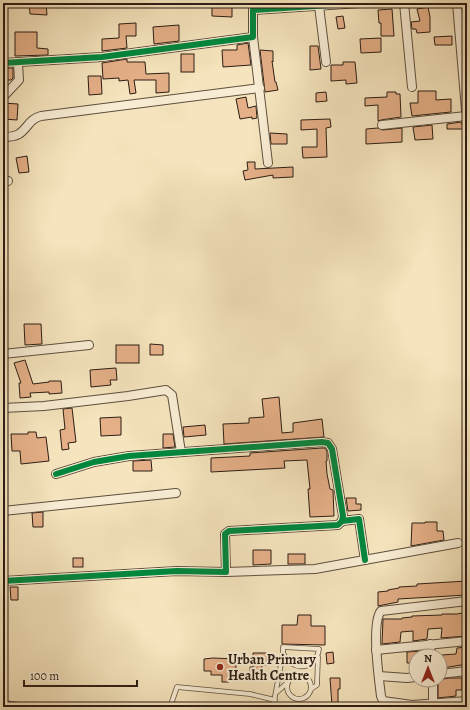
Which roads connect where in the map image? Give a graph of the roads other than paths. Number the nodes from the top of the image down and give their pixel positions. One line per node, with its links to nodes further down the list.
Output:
1 (360, 3): 5 (street)
2 (404, 3): 10 (street)
3 (457, 3): 13 (street)
4 (252, 6): 5 (street); 6 (street)
5 (319, 6): 7 (street)
6 (253, 37): 9 (street); 11 (street)
7 (326, 62)
8 (3, 63): 9 (street)
9 (18, 63): 12 (street)
10 (412, 87)
11 (260, 88): 16 (street); 17 (street)
12 (3, 97)
13 (466, 107): 14 (street)
14 (467, 119): 15 (street)
15 (382, 125)
16 (3, 137)
17 (268, 163)
18 (89, 345): 19 (street)
19 (3, 354)
20 (3, 408): 21 (street)
21 (181, 452): 22 (street); 25 (street)
22 (56, 474)
23 (176, 493): 24 (street)
24 (3, 511)
25 (342, 521): 27 (street); 28 (street)
26 (458, 542): 27 (street)
27 (365, 560): 28 (street)
28 (226, 572): 29 (street)
29 (3, 581)
30 (467, 601): 34 (street)
31 (467, 641): 32 (street)
32 (430, 644): 33 (street); 34 (street)
33 (430, 648)
34 (376, 650): 41 (street)
35 (284, 653): 36 (lane); 37 (lane); 46 (lane)
36 (318, 654): 37 (lane); 45 (lane)
37 (301, 667): 40 (lane)
38 (467, 671): 39 (street)
39 (448, 673)
40 (301, 675): 43 (lane); 45 (lane)
41 (379, 676): 42 (street); 50 (street)
42 (408, 678)
43 (288, 682): 45 (lane); 46 (lane)
44 (432, 688): 48 (street)
45 (311, 689)
46 (276, 693): 47 (lane)
47 (275, 700): 51 (lane); 52 (lane)
48 (433, 703): 49 (street); 50 (street)
49 (463, 703)
50 (406, 705)
51 (170, 707)
52 (273, 707)

